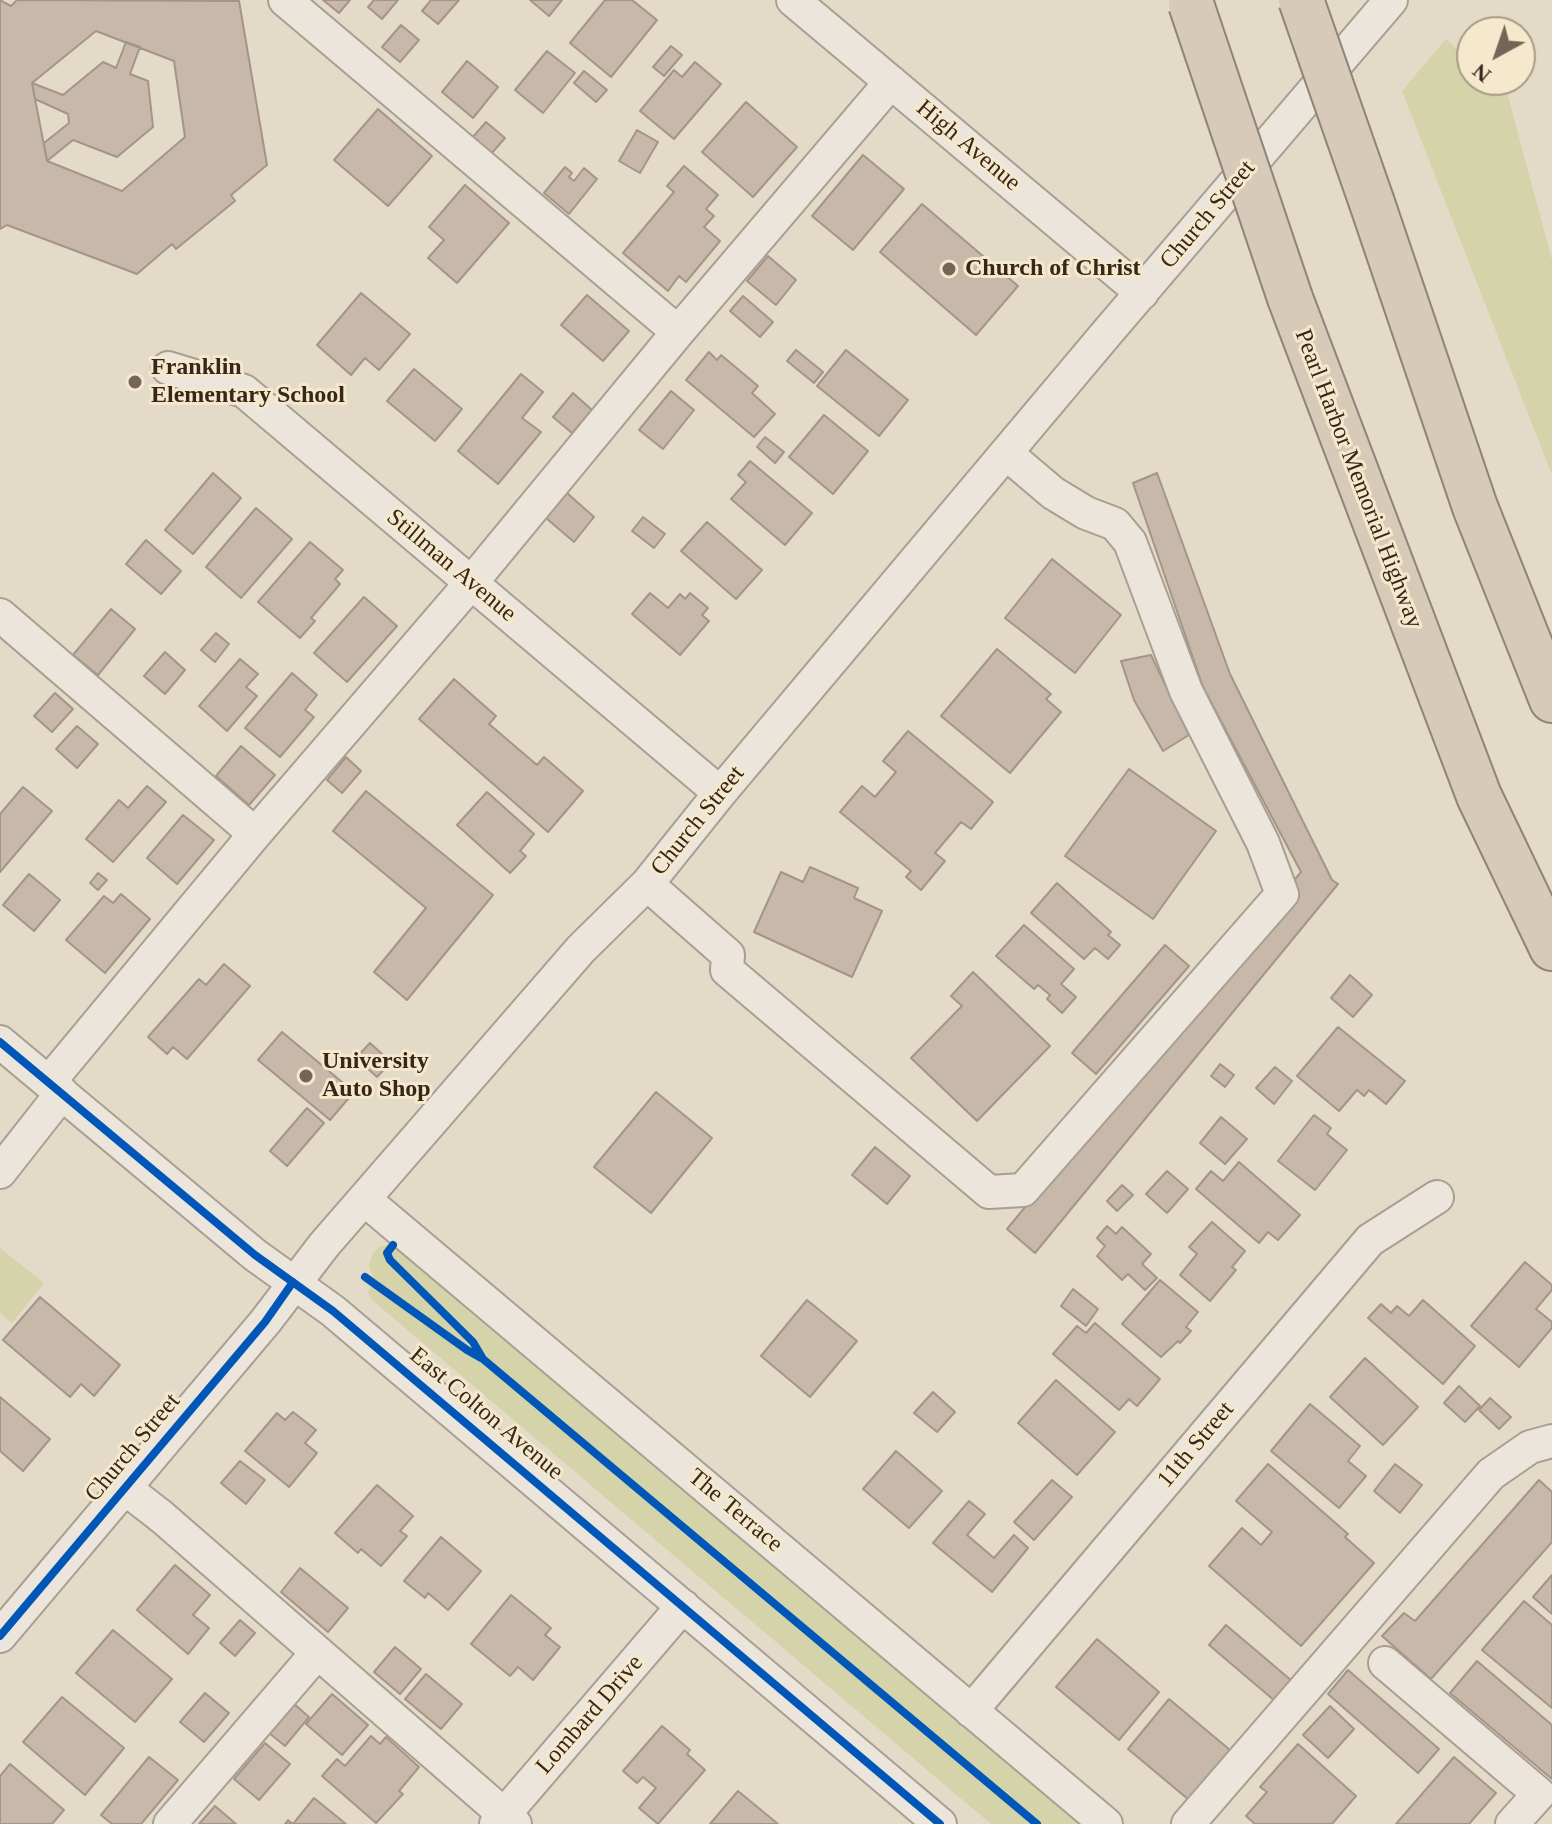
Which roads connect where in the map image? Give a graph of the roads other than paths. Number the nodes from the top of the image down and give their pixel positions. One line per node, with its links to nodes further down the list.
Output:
1 (285, 0): 8 (street)
2 (793, 0): 6 (street, High Avenue)
3 (1301, 0): 13 (highway, bridge)
4 (1391, 0): 7 (street, Church Street)
5 (1190, 2): 17 (highway, Pearl Harbor Memorial Highway, bridge)
6 (891, 82): 7 (street, High Avenue); 8 (street)
7 (1142, 293): 10 (street, Church Street)
8 (678, 332): 11 (street)
9 (168, 368): 11 (street, Stillman Avenue)
10 (1007, 454): 14 (street, Church Street); 16 (street)
11 (471, 583): 14 (street, Stillman Avenue); 15 (street)
12 (0, 615): 15 (street)
13 (1552, 700)
14 (720, 793): 16 (street, Church Street)
15 (255, 834): 19 (street)
16 (647, 884): 22 (street, Church Street)
17 (1552, 948)
18 (0, 1042): 19 (street, East Colton Avenue)
19 (55, 1088): 20 (street); 23 (street, East Colton Avenue)
20 (0, 1172)
21 (1437, 1197): 30 (street, 11th Street)
22 (364, 1199): 23 (street, Church Street); 30 (street, The Terrace)
23 (293, 1282): 25 (street, Church Street); 26 (street, East Colton Avenue)
24 (1552, 1441): 35 (street)
25 (126, 1489): 27 (street, Church Street); 28 (street)
26 (683, 1606): 31 (street, Lombard Drive); 33 (street, East Colton Avenue)
27 (0, 1636)
28 (316, 1654): 31 (street); 32 (street)
29 (1385, 1663): 36 (street)
30 (971, 1711): 34 (street, The Terrace)
31 (505, 1821)
32 (170, 1824)
33 (940, 1824)
34 (1106, 1824)
35 (1188, 1824)
36 (1512, 1824)

